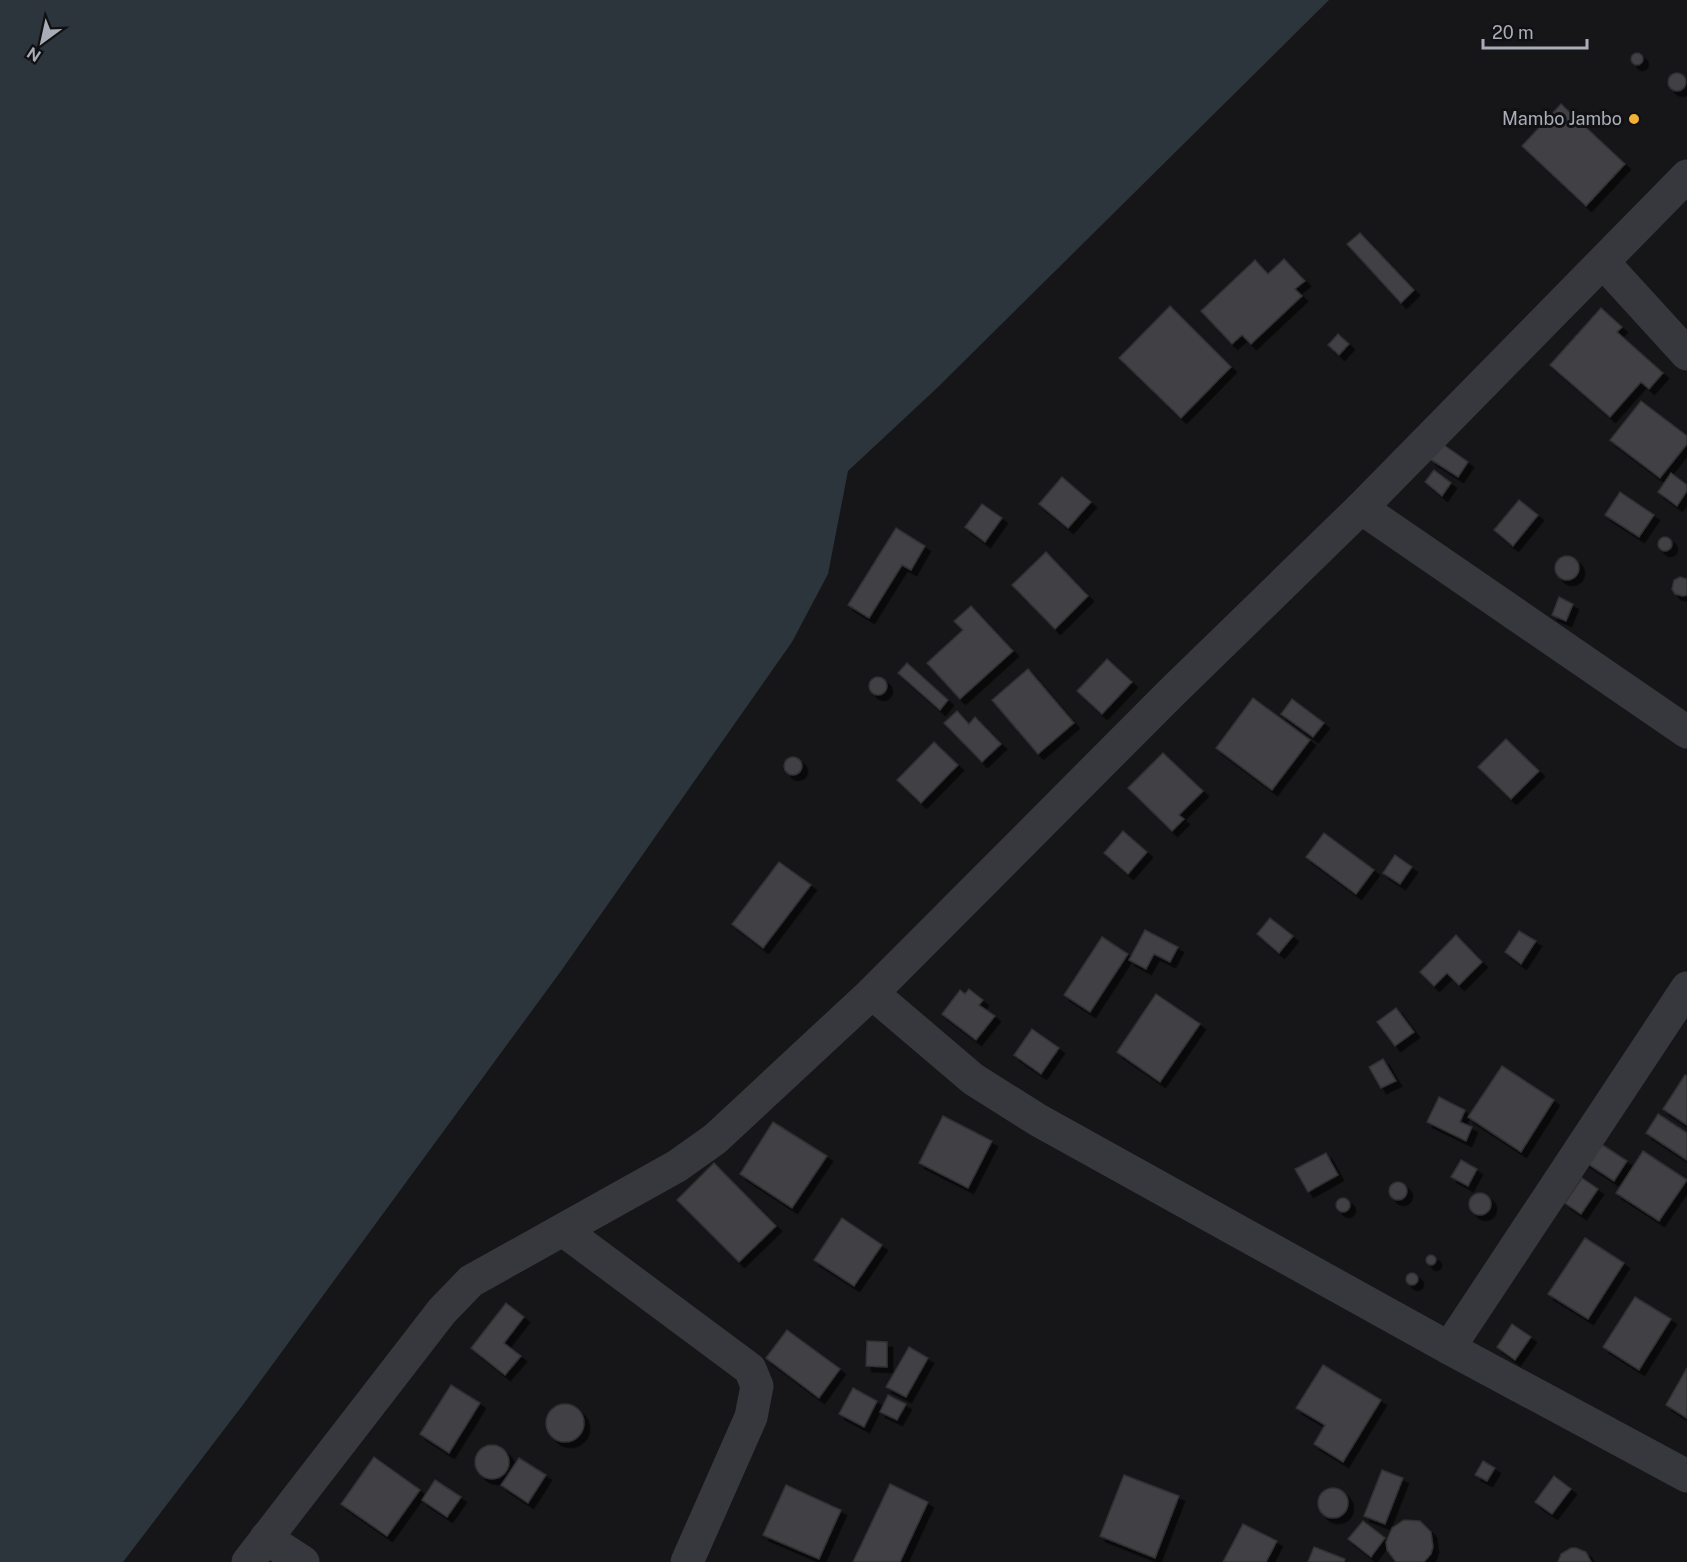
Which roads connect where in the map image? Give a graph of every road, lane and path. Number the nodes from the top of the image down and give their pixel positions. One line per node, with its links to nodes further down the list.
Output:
1 (1687, 176): 2 (street)
2 (1603, 262): 3 (street); 4 (street)
3 (1687, 354)
4 (1361, 508): 5 (street); 7 (street)
5 (1687, 732)
6 (1687, 988): 9 (street)
7 (872, 993): 8 (street); 9 (street)
8 (563, 1230): 11 (street); 13 (street)
9 (1449, 1348): 10 (street)
10 (1687, 1476)
11 (257, 1550): 12 (street)
12 (303, 1562)
13 (687, 1562)

